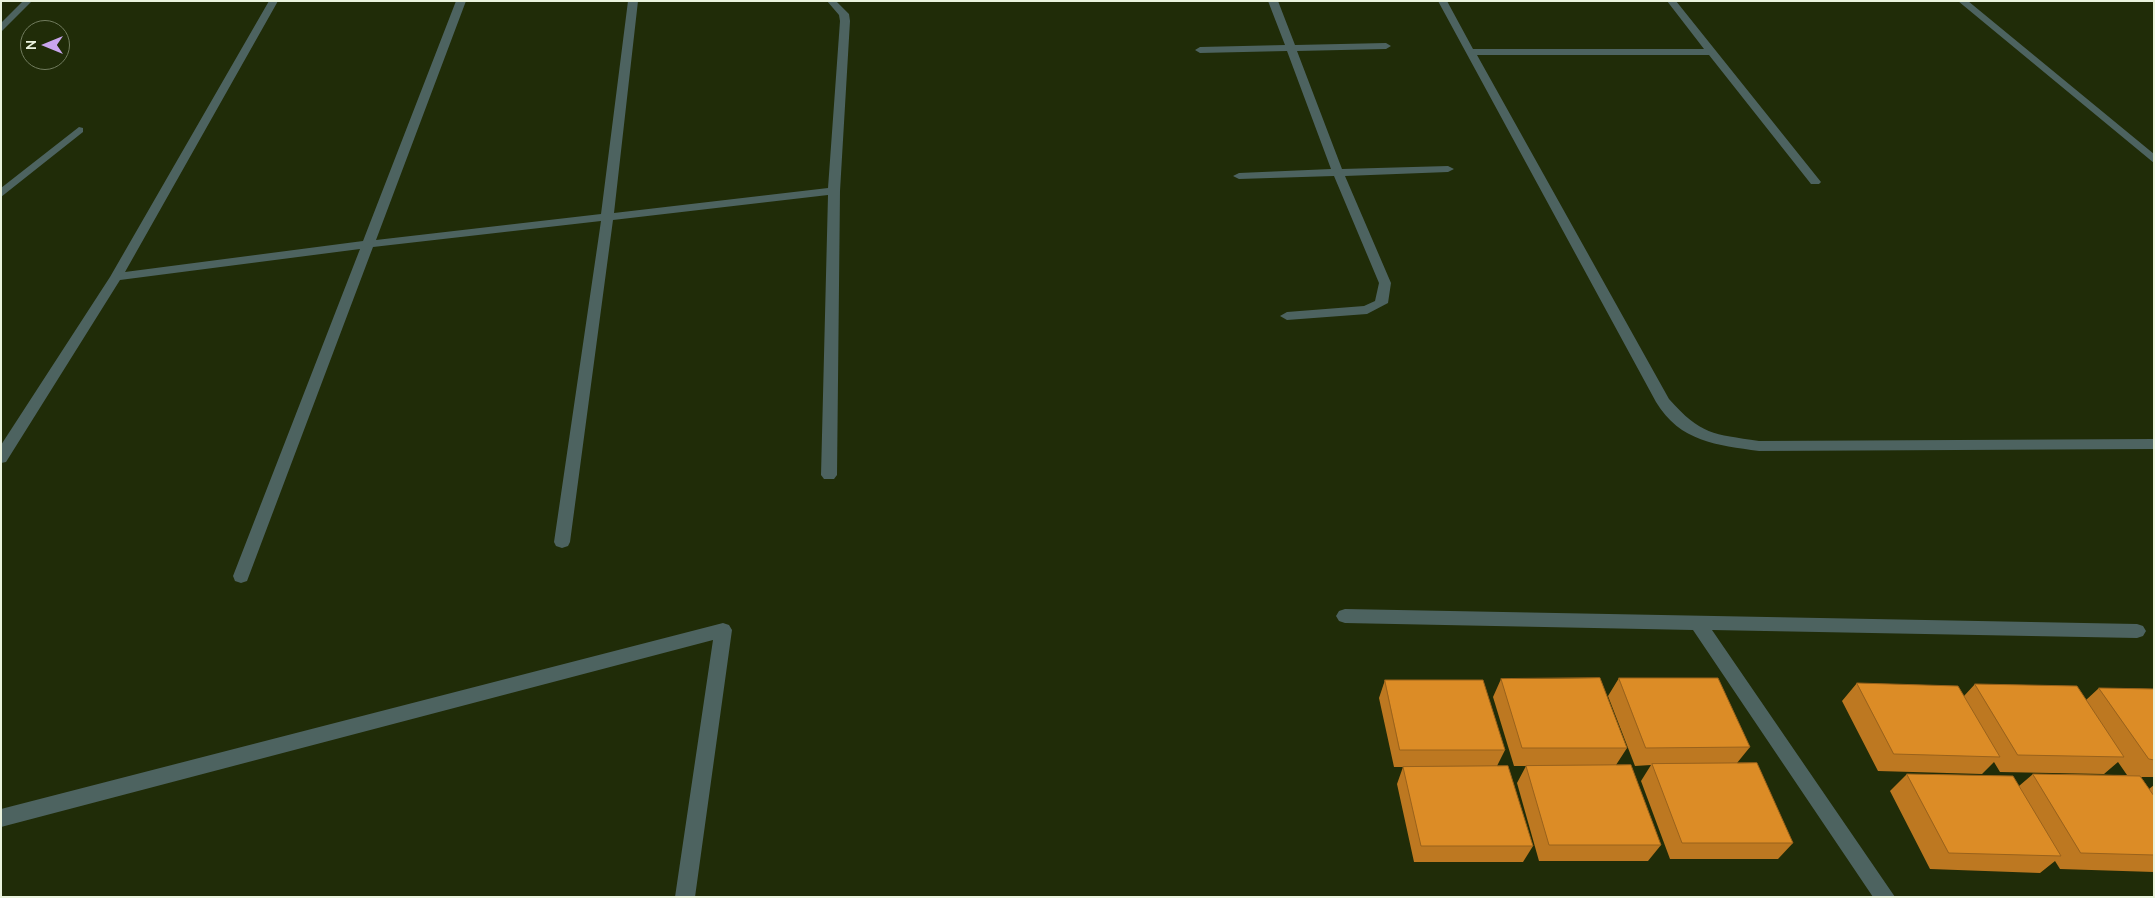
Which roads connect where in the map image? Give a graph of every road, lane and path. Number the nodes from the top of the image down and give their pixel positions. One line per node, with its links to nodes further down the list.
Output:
1 (28, 1): 10 (street)
2 (274, 1): 26 (street)
3 (461, 1): 25 (street)
4 (633, 1): 24 (street)
5 (831, 1): 22 (street)
6 (1273, 1): 12 (street)
7 (1442, 1): 14 (street)
8 (1671, 1): 15 (street)
9 (1962, 1): 17 (street)
10 (1, 29)
11 (1386, 46): 12 (street)
12 (1291, 48): 13 (street); 19 (street)
13 (1200, 50)
14 (1471, 52): 15 (street); 28 (street)
15 (1712, 52): 21 (street)
16 (79, 130): 23 (street)
17 (2154, 160)
18 (1448, 169): 19 (street)
19 (1338, 173): 20 (street); 27 (street)
20 (1239, 176)
21 (1815, 182)
22 (834, 191): 24 (street); 30 (street)
23 (1, 194)
24 (607, 218): 25 (street); 31 (street)
25 (370, 244): 26 (street); 32 (street)
26 (116, 277): 29 (street)
27 (1287, 316)
28 (2154, 444)
29 (1, 458)
30 (829, 475)
31 (562, 542)
32 (240, 576)
33 (1345, 616): 34 (street)
34 (1698, 622): 35 (street); 38 (street)
35 (2137, 631)
36 (1, 818): 37 (street)
37 (685, 897)
38 (1885, 897)

